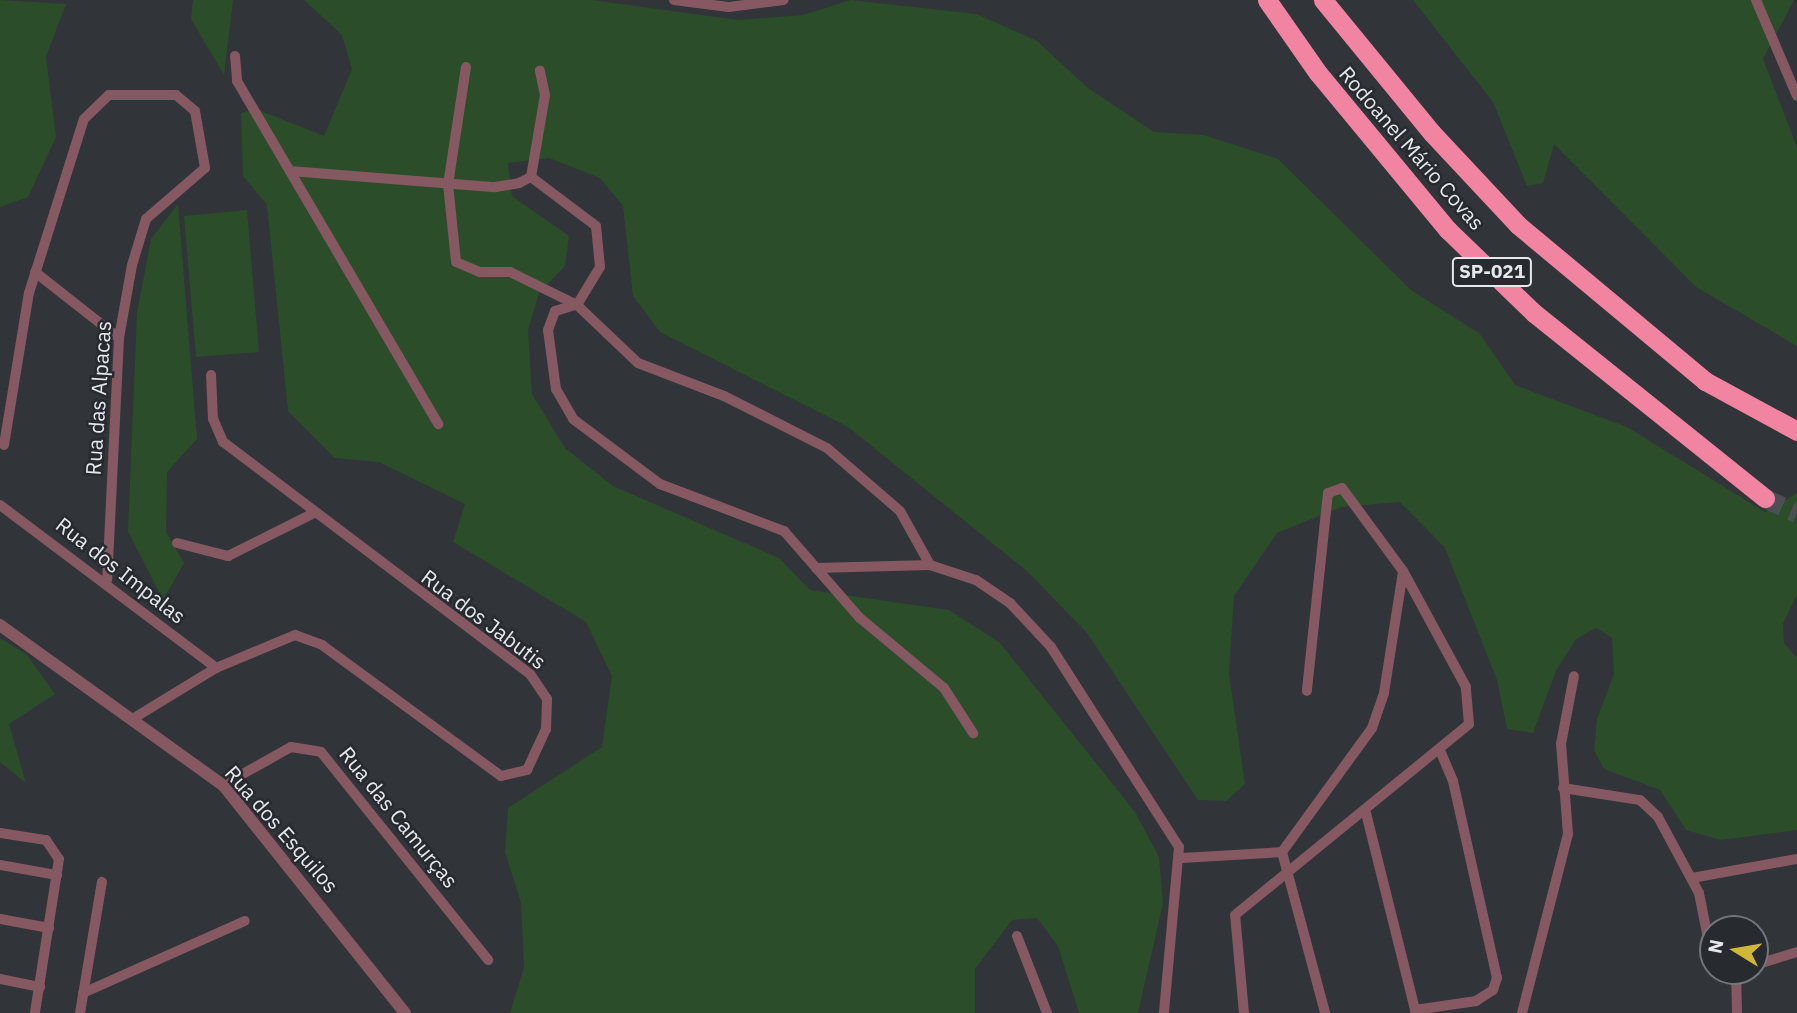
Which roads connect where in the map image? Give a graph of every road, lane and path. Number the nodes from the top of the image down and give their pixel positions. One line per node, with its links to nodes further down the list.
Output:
1 (674, 0): 2 (street)
2 (784, 0)
3 (1267, 0): 20 (highway, Rodoanel Mário Covas / SP-021)
4 (1323, 0): 18 (highway, Rodoanel Mário Covas / SP-021)
5 (1755, 0): 9 (street)
6 (235, 56): 10 (street)
7 (466, 67): 12 (street)
8 (540, 71): 11 (street)
9 (1797, 96)
10 (290, 171): 12 (street); 17 (street)
11 (531, 177): 12 (street); 14 (street)
12 (448, 184): 14 (street)
13 (35, 272): 15 (street); 15 (street, Rua das Alpacas); 19 (street)
14 (577, 305): 24 (street); 25 (street)
15 (119, 338): 27 (street, Rua das Alpacas)
16 (211, 375): 22 (street, Rua dos Jabutis)
17 (438, 424)
18 (1797, 431)
19 (4, 445)
20 (1765, 498)
21 (0, 505): 27 (street, Rua dos Impalas)
22 (312, 514): 23 (street); 29 (street, Rua dos Jabutis)
23 (177, 542)
24 (930, 565): 25 (street); 40 (street)
25 (816, 568): 33 (street)
26 (1403, 571): 31 (street); 34 (street); 39 (street)
27 (107, 580): 29 (street, Rua dos Impalas)
28 (0, 625): 32 (street, Rua dos Esquilos)
29 (216, 668): 32 (street, Rua dos Jabutis)
30 (1574, 677): 36 (street)
31 (1307, 691)
32 (134, 718): 35 (street, Rua dos Esquilos)
33 (973, 733)
34 (1441, 753): 37 (street); 59 (street)
35 (223, 785): 53 (street, Rua das Camurças); 62 (street, Rua dos Esquilos)
36 (1563, 789): 45 (street); 67 (street)
37 (1366, 813): 43 (street); 59 (street)
38 (0, 833): 44 (street)
39 (1282, 852): 40 (street); 43 (street)
40 (1182, 858): 64 (street)
41 (1797, 859): 45 (street)
42 (0, 864): 44 (street)
43 (1288, 870): 65 (street); 66 (street)
44 (57, 875): 50 (street)
45 (1692, 878): 47 (street)
46 (102, 881): 58 (street)
47 (1701, 915)
48 (0, 919): 50 (street)
49 (245, 921): 58 (street)
50 (49, 928): 57 (street)
51 (1017, 936): 63 (street)
52 (1797, 952): 54 (street)
53 (488, 960)
54 (1769, 961)
55 (0, 979): 57 (street)
56 (1736, 985): 68 (street)
57 (40, 987): 60 (street)
58 (83, 993): 61 (street)
59 (1416, 1012)
60 (36, 1013)
61 (80, 1013)
62 (405, 1013)
63 (1047, 1013)
64 (1164, 1013)
65 (1244, 1013)
66 (1325, 1013)
67 (1522, 1013)
68 (1737, 1013)

